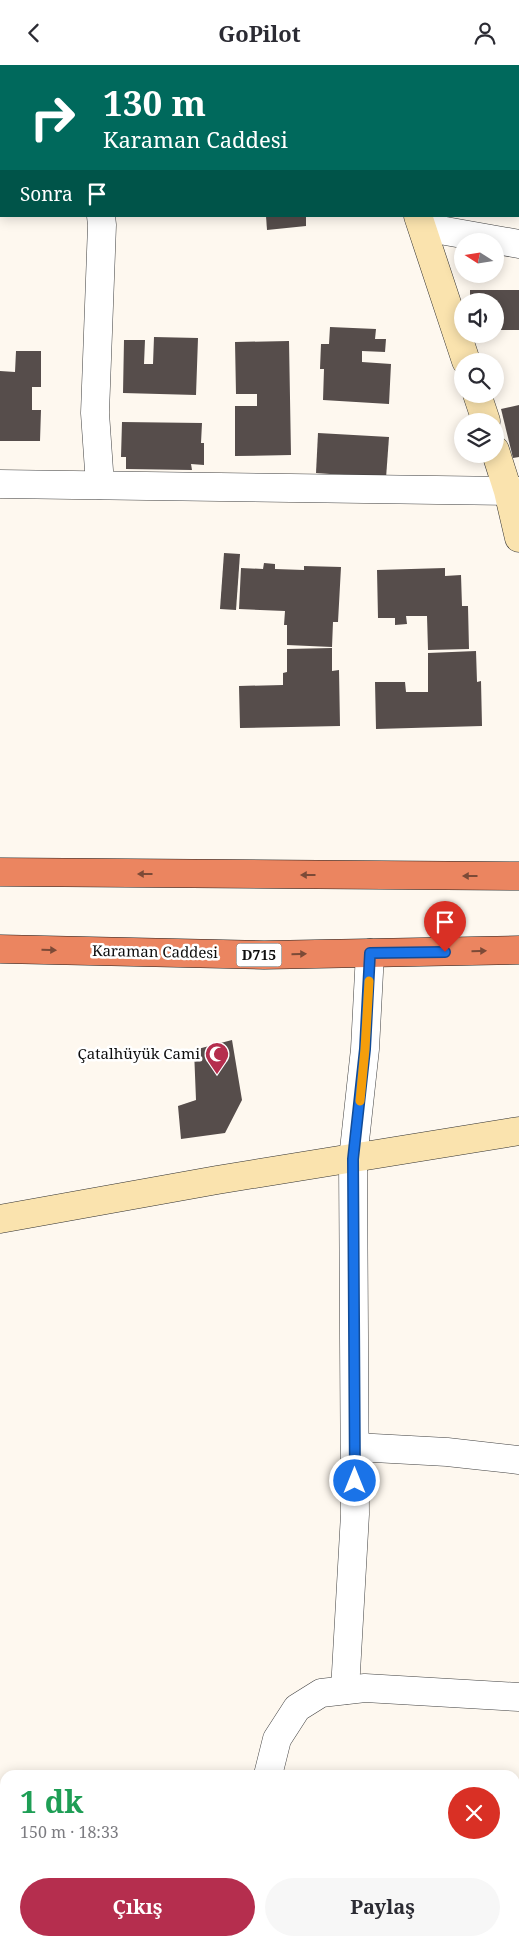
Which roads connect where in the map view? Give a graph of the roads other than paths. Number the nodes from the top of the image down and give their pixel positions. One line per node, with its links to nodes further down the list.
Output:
1 (101, 217): 7 (street)
2 (420, 222): 3 (street); 4 (street)
3 (519, 245)
4 (463, 353)
5 (501, 463): 8 (street)
6 (0, 484): 7 (street)
7 (100, 485): 8 (street)
8 (514, 491): 9 (street)
9 (519, 538)
10 (0, 873): 11 (highway, one-way to 10)
11 (519, 876)
12 (0, 949): 14 (highway, Karaman Caddesi / D715, one-way to 14)
13 (519, 950): 14 (highway, Karaman Caddesi / D715, one-way to 13)
14 (370, 953): 16 (street)
15 (519, 1131): 16 (street)
16 (353, 1159): 17 (street); 18 (street)
17 (0, 1219)
18 (355, 1447): 19 (street); 20 (street)
19 (519, 1460)
20 (345, 1690): 21 (street); 22 (street)
21 (519, 1697)
22 (269, 1770)

